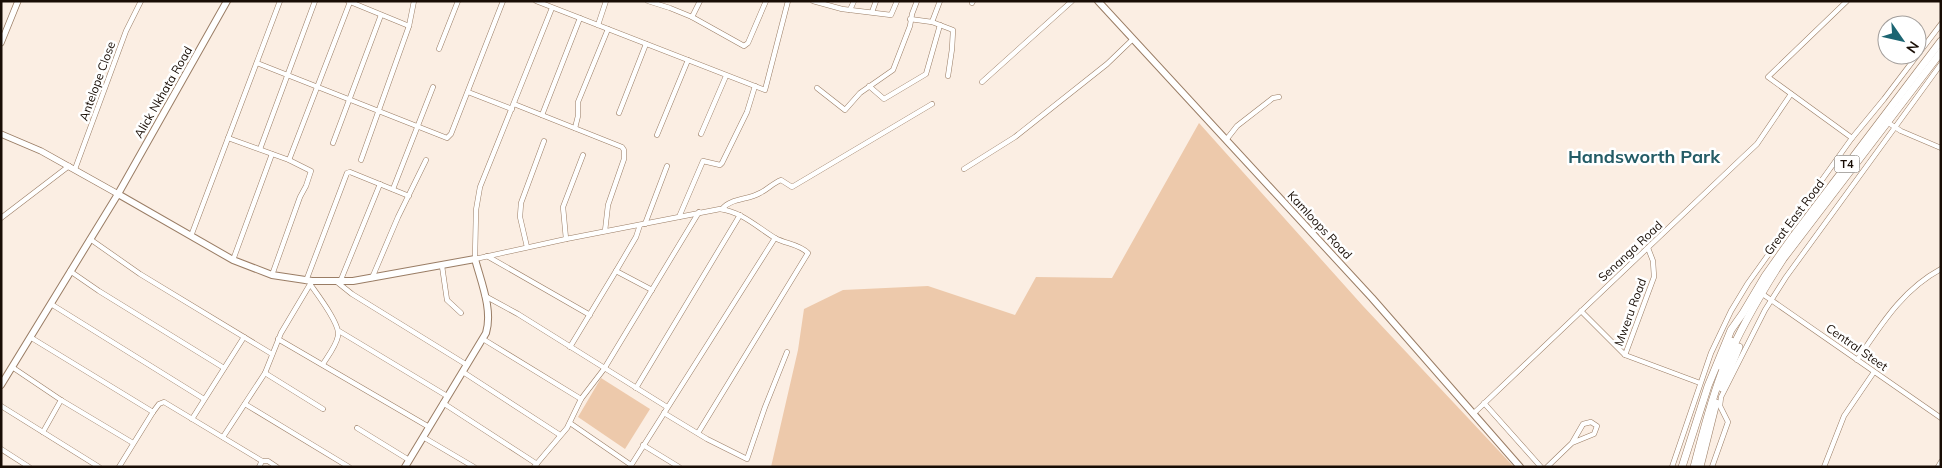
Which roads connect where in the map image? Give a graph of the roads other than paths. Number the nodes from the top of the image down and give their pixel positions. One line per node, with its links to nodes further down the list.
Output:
1 (18, 1): 41 (street)
2 (141, 1): 86 (street, Antelope Close)
3 (227, 1): 90 (main road, Alick Nkhata Road)
4 (280, 1): 46 (street)
5 (315, 1): 48 (street)
6 (414, 1): 37 (street)
7 (458, 1): 43 (street)
8 (503, 1): 57 (street)
9 (536, 1): 26 (street)
10 (606, 1): 35 (street)
11 (648, 1): 30 (street)
12 (700, 1): 30 (street)
13 (766, 1): 30 (street)
14 (788, 1): 53 (street)
15 (812, 1): 25 (street)
16 (854, 1): 27 (street)
17 (876, 1): 28 (street)
18 (897, 1): 28 (street)
19 (917, 1): 32 (street)
20 (940, 1): 33 (street)
21 (1072, 1): 51 (street)
22 (1098, 1): 39 (main road, Kamloops Road)
23 (1847, 1): 58 (street)
24 (348, 2): 29 (street); 52 (street)
25 (831, 3): 27 (street)
26 (552, 8): 31 (street); 62 (street)
27 (850, 10): 28 (street)
28 (872, 12)
29 (381, 15): 37 (street); 60 (street)
30 (692, 17)
31 (580, 18): 35 (street); 65 (street)
32 (910, 19): 33 (street); 54 (street)
33 (932, 22): 36 (street)
34 (1941, 24): 74 (street)
35 (598, 25): 38 (street)
36 (940, 25): 50 (street); 54 (street)
37 (409, 26): 63 (street)
38 (608, 29): 42 (street); 68 (street)
39 (1133, 38): 75 (main road, Kamloops Road); 87 (street)
40 (1941, 41): 118 (main road, Great East Road / T4)
41 (1, 43)
42 (646, 44): 45 (street); 64 (street)
43 (439, 48)
44 (1941, 52): 66 (main road, Great East Road / T4)
45 (688, 60): 49 (street); 72 (street)
46 (257, 63): 48 (street); 73 (street)
47 (1941, 64): 69 (street)
48 (289, 75): 52 (street); 79 (street)
49 (726, 76): 53 (street); 71 (street)
50 (948, 76)
51 (982, 82)
52 (317, 86): 60 (street); 82 (street)
53 (755, 86): 95 (street)
54 (869, 86): 56 (street)
55 (433, 87): 67 (street)
56 (817, 88)
57 (468, 92): 62 (street); 67 (street)
58 (1791, 94): 74 (street); 104 (street, Senanga Road)
59 (1279, 97): 75 (street)
60 (349, 98): 63 (street); 77 (street)
61 (932, 104): 92 (street)
62 (513, 106): 65 (street); 106 (street)
63 (380, 110): 67 (street); 83 (street)
64 (619, 113)
65 (542, 115): 68 (street)
66 (1887, 122): 69 (street); 118 (main road, Great East Road / T4)
67 (418, 126): 89 (street)
68 (575, 128): 98 (street)
69 (1894, 128): 78 (street); 120 (street)
70 (1, 134): 86 (street)
71 (701, 134)
72 (657, 135)
73 (228, 138): 79 (street); 99 (street)
74 (1852, 138): 116 (street)
75 (1226, 140): 159 (main road, Kamloops Road)
76 (544, 141): 103 (street)
77 (333, 143)
78 (1941, 148)
79 (260, 150): 80 (street)
80 (272, 154): 82 (street); 107 (street)
81 (582, 155): 102 (street)
82 (289, 160): 112 (street)
83 (361, 160)
84 (426, 160): 91 (street)
85 (667, 166): 97 (street)
86 (72, 168): 90 (street); 96 (street)
87 (964, 170)
88 (380, 184): 89 (street); 114 (street); 115 (street)
89 (394, 189): 91 (street)
90 (118, 194): 99 (main road); 101 (main road, Alick Nkhata Road)
91 (409, 196): 113 (street)
92 (722, 209): 93 (street); 94 (street)
93 (699, 212): 95 (street); 117 (street)
94 (740, 215): 100 (street); 146 (street)
95 (679, 217): 97 (street)
96 (1, 218)
97 (642, 225): 98 (street); 111 (street)
98 (605, 231): 102 (street)
99 (191, 236): 107 (main road)
100 (775, 238): 155 (street); 166 (street)
101 (90, 239): 110 (main road, Alick Nkhata Road); 128 (street)
102 (566, 239): 103 (street)
103 (527, 247): 105 (street)
104 (1648, 248): 122 (street, Senanga Road); 134 (street, Mweru Road)
105 (487, 256): 106 (street); 125 (street)
106 (475, 259): 108 (main road); 119 (main road)
107 (233, 260): 112 (main road)
108 (442, 266): 113 (main road); 123 (street)
109 (1941, 269): 135 (street)
110 (70, 271): 121 (main road, Alick Nkhata Road); 139 (street)
111 (616, 271): 117 (street); 125 (street)
112 (272, 275): 114 (main road)
113 (372, 278): 115 (main road)
114 (309, 282): 115 (main road); 126 (street); 129 (street)
115 (338, 282): 137 (street)
116 (1748, 283): 118 (street, Central Steet); 144 (street)
117 (652, 290): 140 (street)
118 (1759, 291): 120 (street, Central Steet); 124 (main road, Great East Road / T4)
119 (485, 296): 130 (main road); 131 (street)
120 (1772, 299): 135 (street, Central Steet); 196 (street)
121 (50, 304): 127 (main road, Alick Nkhata Road); 149 (street)
122 (1581, 311): 134 (street); 153 (street, Senanga Road)
123 (461, 313)
124 (1746, 314): 192 (main road, Great East Road / T4); 193 (main road, Great East Road / T4); 194 (main road, Great East Road / T4); 195 (main road, Great East Road / T4)
125 (590, 315): 131 (street)
126 (339, 331): 136 (street); 147 (street)
127 (30, 337): 138 (main road, Alick Nkhata Road); 157 (street)
128 (244, 337): 133 (street); 139 (street)
129 (278, 338): 133 (street); 136 (street)
130 (483, 339): 137 (main road); 150 (street)
131 (570, 347): 140 (street)
132 (787, 352): 166 (street)
133 (272, 354): 143 (street)
134 (1625, 355): 144 (street)
135 (1858, 360): 142 (street, Central Steet)
136 (323, 364): 163 (street)
137 (467, 365): 141 (main road)
138 (12, 367): 145 (main road, Alick Nkhata Road); 148 (street)
139 (224, 368): 149 (street)
140 (604, 369): 146 (street); 150 (street)
141 (462, 372): 147 (main road); 167 (street)
142 (1874, 372): 160 (street, Central Steet); 197 (street)
143 (264, 373): 152 (street); 156 (street)
144 (1700, 383): 191 (street)
145 (1, 385)
146 (636, 388): 155 (street)
147 (447, 396): 151 (main road)
148 (61, 400): 165 (street); 170 (street)
149 (204, 400): 161 (street)
150 (581, 400): 162 (street)
151 (443, 403): 163 (main road); 177 (street)
152 (245, 404): 168 (street); 184 (street)
153 (1484, 404): 159 (street, Senanga Road); 189 (street)
154 (1, 406): 165 (street)
155 (667, 407): 158 (street)
156 (323, 408)
157 (153, 412): 161 (street); 170 (street)
158 (664, 412): 166 (street); 172 (street)
159 (1473, 414): 188 (main road, Kamloops Road)
160 (1941, 418)
161 (192, 419): 168 (street)
162 (570, 423): 167 (street); 178 (street)
163 (429, 427): 169 (main road)
164 (357, 428): 174 (street)
165 (43, 432): 180 (street)
166 (698, 433)
167 (560, 436): 177 (street)
168 (223, 437): 175 (street)
169 (423, 437): 174 (main road); 186 (street)
170 (133, 443): 181 (street)
171 (1572, 443): 171 (street); 190 (street)
172 (643, 445): 178 (street); 187 (street)
173 (1, 449): 179 (street)
174 (409, 460): 185 (main road)
175 (262, 461): 182 (street); 183 (street)
176 (1941, 462): 198 (street)
177 (535, 465)
178 (630, 466)
179 (29, 467)
180 (99, 467)
181 (119, 467)
182 (259, 467)
183 (277, 467)
184 (349, 467)
185 (404, 467)
186 (474, 467)
187 (679, 467)
188 (1520, 467)
189 (1541, 467)
190 (1547, 467)
191 (1672, 467)
192 (1682, 467)
193 (1690, 467)
194 (1694, 467)
195 (1700, 467)
196 (1712, 467)
197 (1824, 467)
198 (1938, 467)

